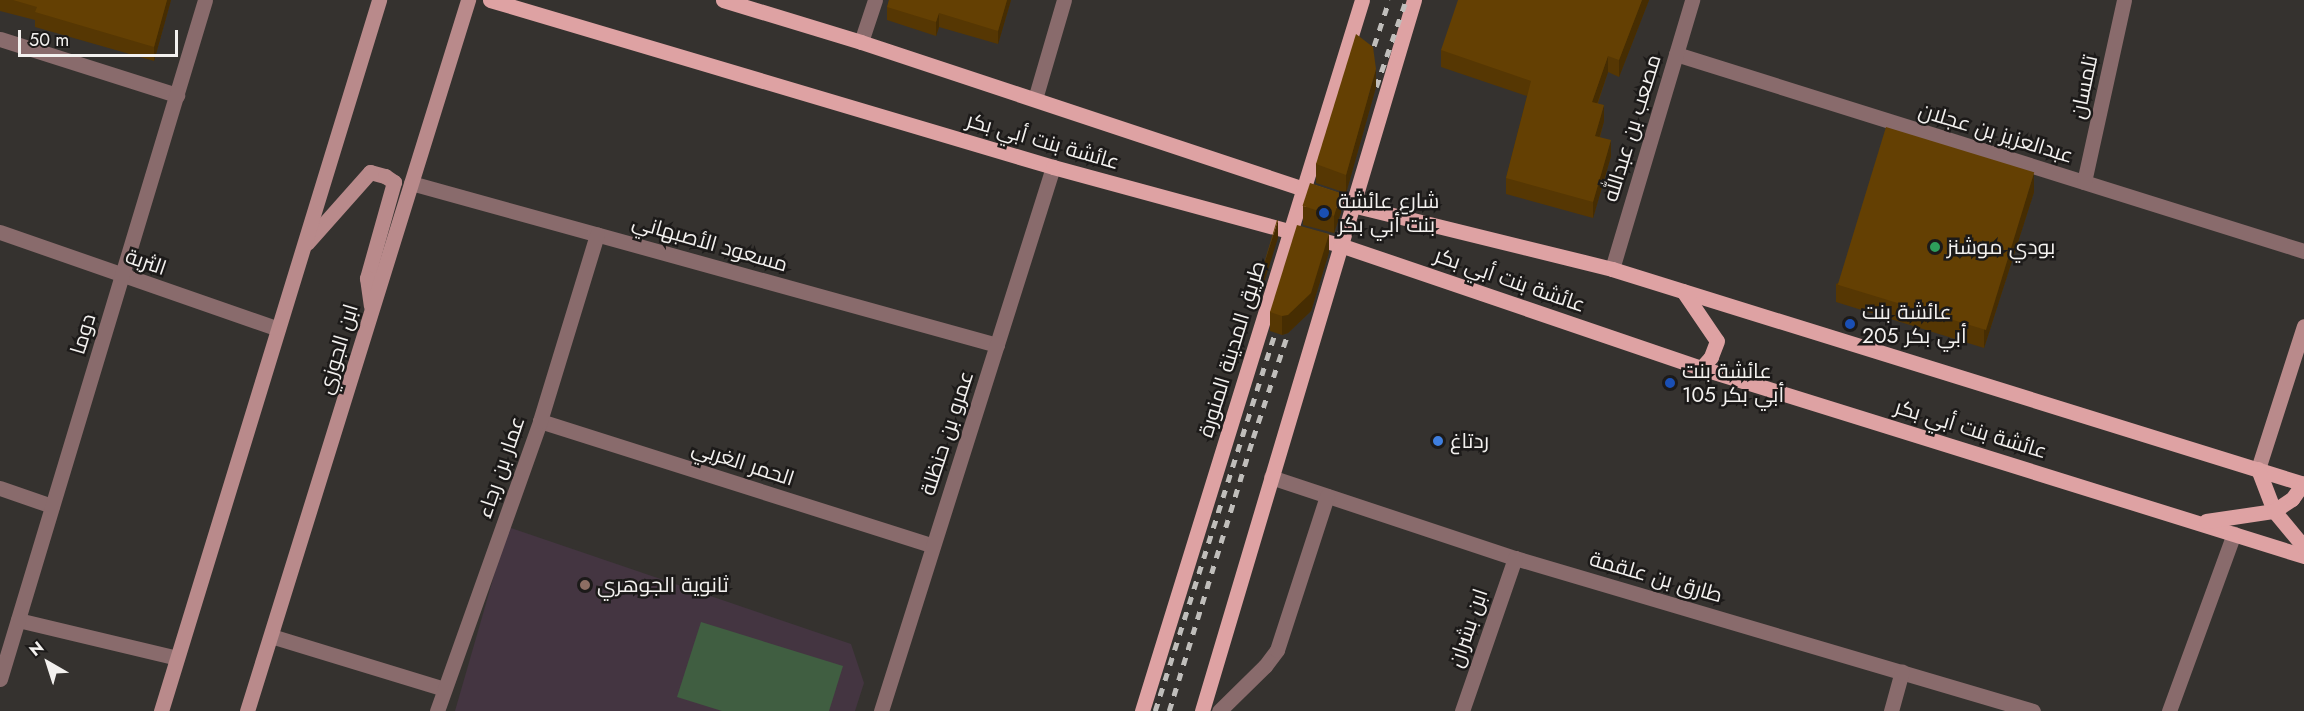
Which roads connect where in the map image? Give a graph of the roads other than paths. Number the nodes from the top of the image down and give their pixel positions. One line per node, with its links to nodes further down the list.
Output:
1 (205, 0): 15 (street, دوما)
2 (379, 0): 26 (street)
3 (468, 0): 19 (street, ابن الجوزي)
4 (489, 0): 17 (main road, عائشة بنت أبي بكر)
5 (723, 0): 13 (main road, عائشة بنت أبي بكر)
6 (875, 0): 13 (street)
7 (1064, 0): 16 (street)
8 (1362, 0): 20 (main road, طريق المدينة المنورة)
9 (1414, 0): 21 (main road)
10 (1692, 0): 14 (street, مصعب بن عبدالله)
11 (2124, 0): 18 (street, تلمسان)
12 (0, 39): 15 (street)
13 (861, 42): 16 (main road, عائشة بنت أبي بكر)
14 (1676, 54): 18 (street, عبدالعزيز بن عجلان); 28 (street, مصعب بن عبدالله)
15 (177, 95): 29 (street, دوما)
16 (1035, 99): 20 (main road, عائشة بنت أبي بكر)
17 (1053, 167): 22 (main road, عائشة بنت أبي بكر); 34 (street, عمرو بن حنظلة)
18 (2084, 182): 27 (street, عبدالعزيز بن عجلان)
19 (411, 183): 24 (street, مسعود الأصبهاني); 31 (street, ابن الجوزي)
20 (1302, 187): 21 (main road, عائشة بنت أبي بكر); 22 (main road, طريق المدينة المنورة)
21 (1352, 205): 25 (main road); 28 (main road, عائشة بنت أبي بكر)
22 (1291, 231): 25 (main road, عائشة بنت أبي بكر); 60 (main road, طريق المدينة المنورة)
23 (0, 232): 29 (street, الثربة)
24 (597, 234): 34 (street, مسعود الأصبهاني); 36 (street, عمار بن رجاء)
25 (1341, 245): 35 (main road, عائشة بنت أبي بكر); 38 (main road)
26 (303, 248): 31 (street); 33 (street)
27 (2304, 251)
28 (1612, 269): 30 (main road, عائشة بنت أبي بكر)
29 (122, 276): 33 (street, الثربة); 42 (street, دوما)
30 (1683, 291): 35 (main road); 37 (main road, عائشة بنت أبي بكر)
31 (371, 312): 51 (street, ابن الجوزي)
32 (2304, 326): 37 (street)
33 (278, 330): 52 (street)
34 (997, 345): 46 (street, عمرو بن حنظلة)
35 (1701, 368): 44 (main road, عائشة بنت أبي بكر)
36 (540, 421): 46 (street, الحمر الغربي); 55 (street, عمار بن رجاء)
37 (2258, 469): 39 (main road, عائشة بنت أبي بكر); 43 (main road)
38 (1271, 477): 41 (street, طارق بن علقمة); 61 (main road)
39 (2304, 482): 43 (main road)
40 (0, 488): 42 (street)
41 (1327, 496): 49 (street, طارق بن علقمة); 62 (street)
42 (52, 506): 50 (street, دوما)
43 (2274, 511): 44 (main road); 47 (main road)
44 (2197, 521): 45 (main road, عائشة بنت أبي بكر)
45 (2234, 533): 48 (main road, عائشة بنت أبي بكر); 66 (street)
46 (933, 546): 59 (street, عمرو بن حنظلة)
47 (2304, 547)
48 (2304, 556)
49 (1515, 558): 53 (street, طارق بن علقمة); 63 (street, ابن بشران)
50 (18, 620): 52 (street); 54 (street, دوما)
51 (271, 636): 55 (street); 57 (street, ابن الجوزي)
52 (177, 658): 56 (street)
53 (1902, 671): 64 (street); 65 (street, طارق بن علقمة)
54 (1, 674)
55 (444, 689): 58 (street, عمار بن رجاء)
56 (161, 711)
57 (248, 711)
58 (437, 711)
59 (881, 711)
60 (1142, 711)
61 (1202, 711)
62 (1219, 711)
63 (1462, 711)
64 (1890, 711)
65 (2032, 711)
66 (2169, 711)

